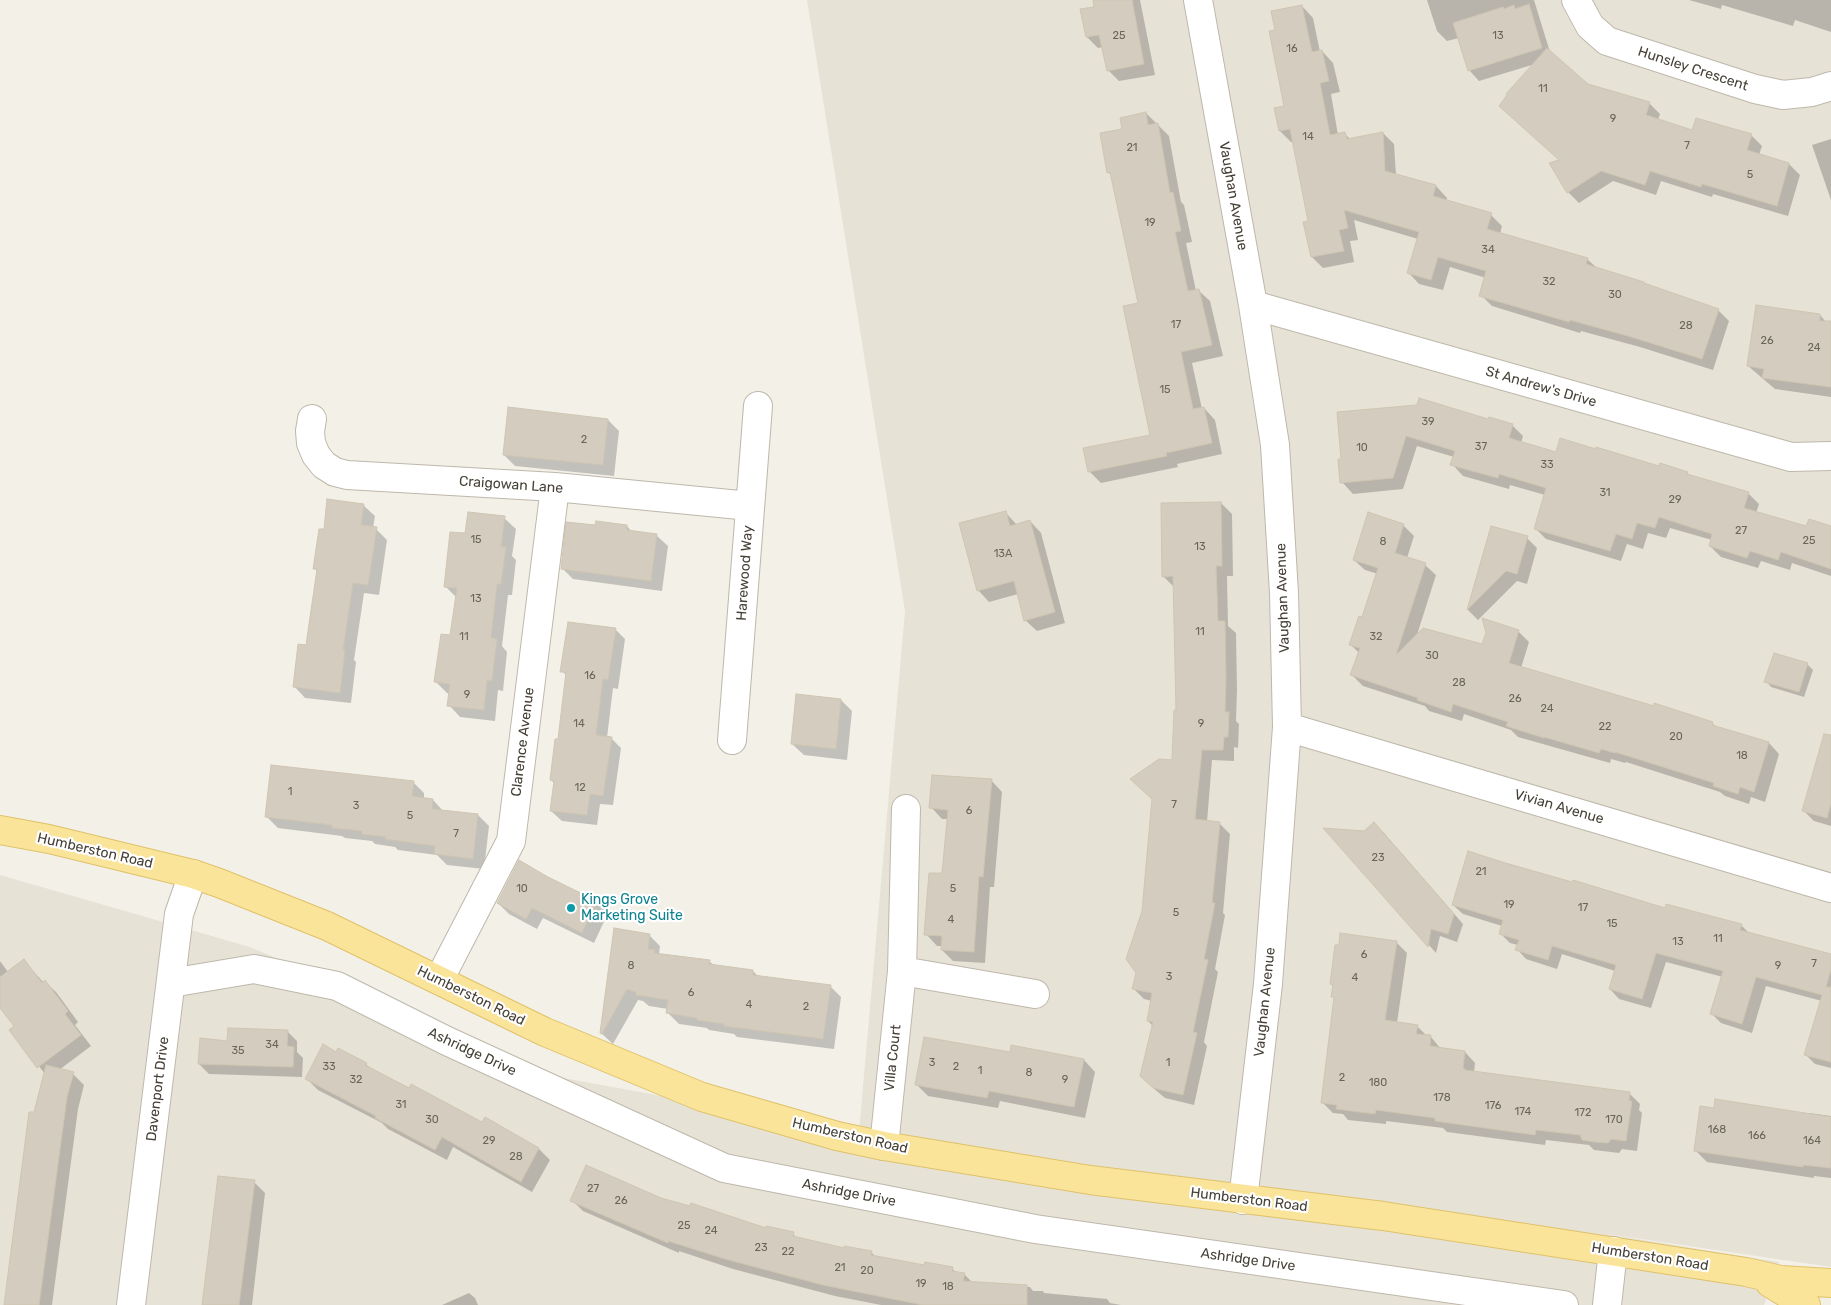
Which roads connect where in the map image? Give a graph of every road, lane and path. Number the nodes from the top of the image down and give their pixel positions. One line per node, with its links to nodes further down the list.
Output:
1 (1198, 0): 4 (street, Vaughan Avenue)
2 (1576, 0): 3 (street, Hunsley Crescent)
3 (1831, 86)
4 (1253, 305): 7 (street, St Andrew's Drive); 10 (street, Vaughan Avenue)
5 (758, 406): 9 (street, Harewood Way)
6 (312, 419): 8 (street, Craigowan Lane)
7 (1831, 456)
8 (555, 487): 9 (street, Craigowan Lane); 17 (street, Clarence Avenue)
9 (750, 506): 11 (street, Harewood Way)
10 (1287, 727): 15 (street, Vivian Avenue); 21 (street, Vaughan Avenue)
11 (732, 740)
12 (906, 809): 16 (street, Villa Court)
13 (0, 830): 14 (main road, Humberston Road)
14 (193, 874): 17 (main road, Humberston Road); 18 (street, Davenport Drive)
15 (1831, 888)
16 (902, 970): 19 (street); 20 (street, Villa Court)
17 (439, 980): 20 (main road, Humberston Road)
18 (171, 983): 25 (street, Davenport Drive); 26 (street, Ashridge Drive)
19 (1035, 994)
20 (884, 1146): 21 (main road, Humberston Road)
21 (1243, 1200): 22 (main road, Humberston Road)
22 (1613, 1251): 23 (main road, Humberston Road); 27 (street)
23 (1746, 1272): 24 (main road, Humberston Road); 28 (main road, Humberston Road)
24 (1831, 1283)
25 (130, 1305)
26 (1564, 1305)
27 (1607, 1305)
28 (1806, 1305)

